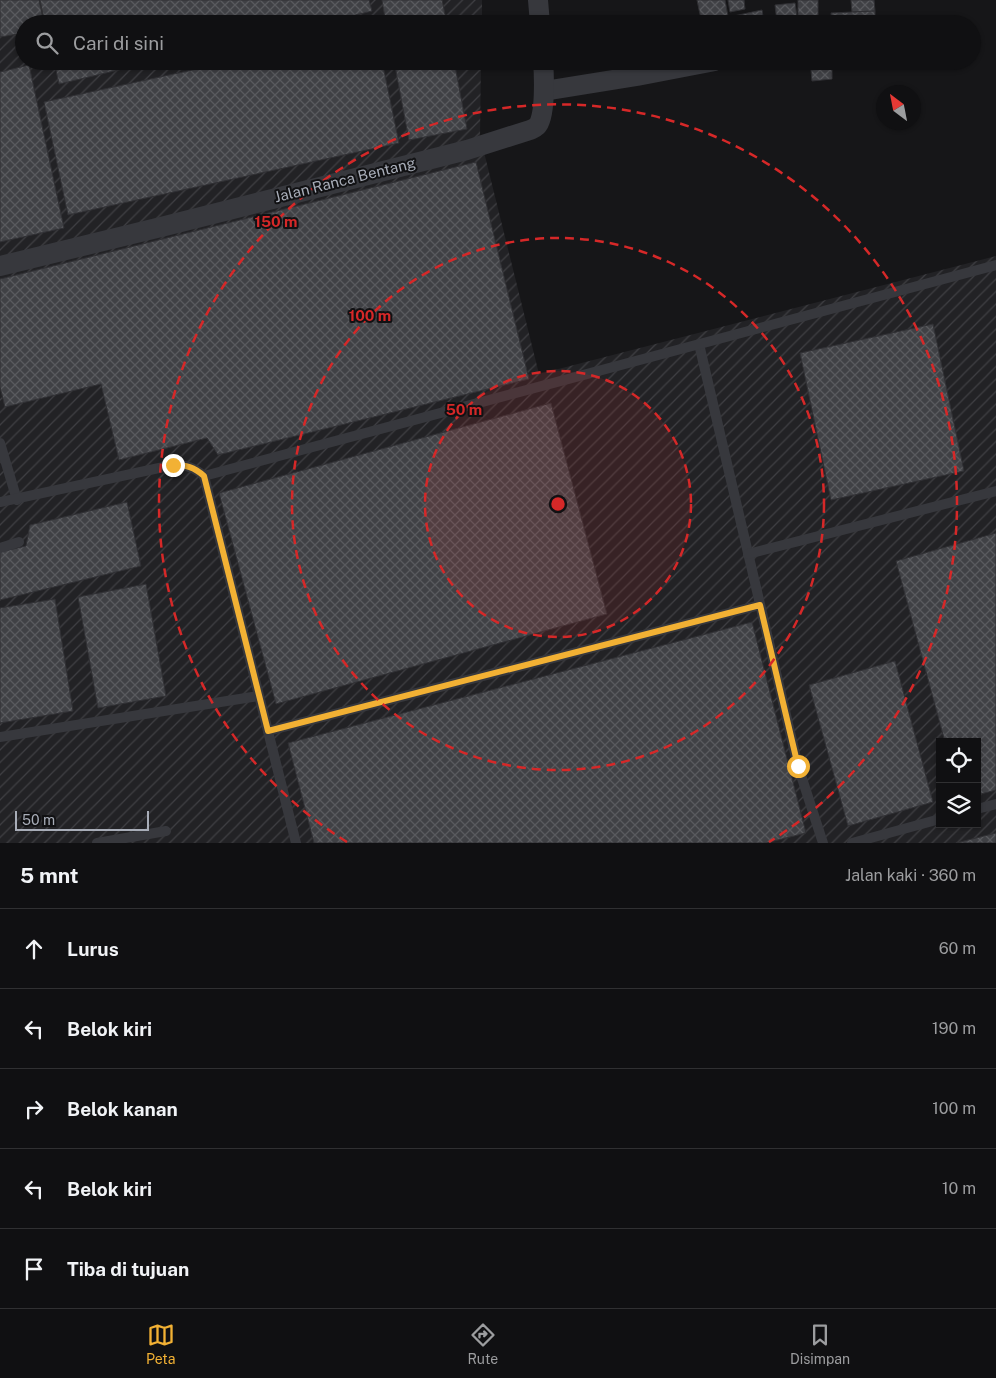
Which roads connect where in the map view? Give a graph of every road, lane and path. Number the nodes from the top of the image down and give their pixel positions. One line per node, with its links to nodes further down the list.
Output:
1 (538, 0): 2 (street)
2 (539, 15)
3 (543, 70): 5 (street, Jalan Ranca Bentang)
4 (668, 70): 5 (street)
5 (544, 91): 7 (street, Jalan Ranca Bentang)
6 (996, 265): 8 (lane)
7 (0, 266)
8 (699, 344): 10 (lane); 16 (lane)
9 (0, 443): 12 (lane)
10 (204, 476): 12 (lane); 18 (lane)
11 (996, 491): 16 (lane)
12 (17, 500): 13 (lane)
13 (0, 502)
14 (19, 542): 15 (lane)
15 (0, 548)
16 (748, 554): 17 (lane)
17 (760, 605): 19 (lane); 27 (lane)
18 (258, 696): 19 (lane); 20 (lane)
19 (268, 731): 26 (lane)
20 (0, 737)
21 (996, 804): 22 (lane)
22 (981, 808)
23 (936, 820): 28 (lane)
24 (166, 831): 25 (lane)
25 (97, 843)
26 (296, 843)
27 (823, 843)
28 (852, 843)

